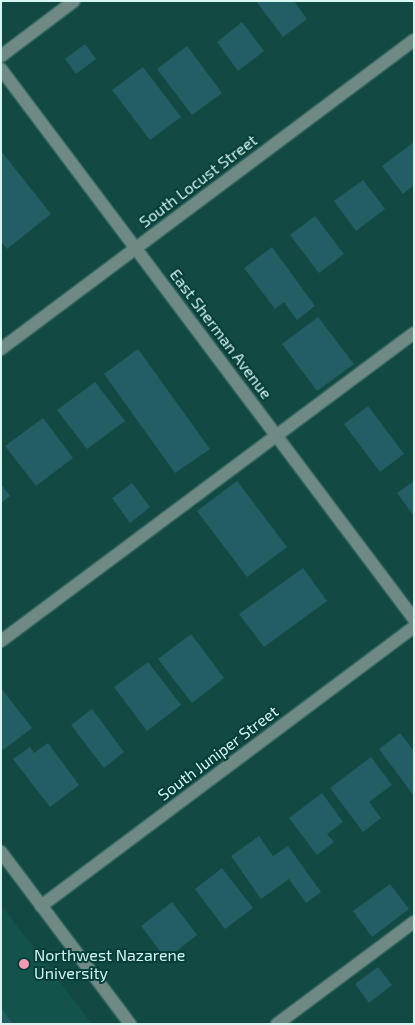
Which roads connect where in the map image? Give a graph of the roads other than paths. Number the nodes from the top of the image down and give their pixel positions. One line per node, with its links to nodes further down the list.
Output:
1 (74, 1): 3 (street)
2 (414, 40): 5 (street, South Locust Street)
3 (1, 56)
4 (1, 68): 5 (street, East Sherman Avenue)
5 (136, 248): 7 (street, South Locust Street); 8 (street, East Sherman Avenue)
6 (414, 333): 8 (street)
7 (1, 349)
8 (276, 436): 9 (street, East Sherman Avenue); 11 (street)
9 (414, 619)
10 (414, 627): 13 (street, South Juniper Street)
11 (1, 641)
12 (1, 852): 13 (street)
13 (42, 906): 15 (street)
14 (414, 922): 16 (street)
15 (130, 1024)
16 (277, 1024)

